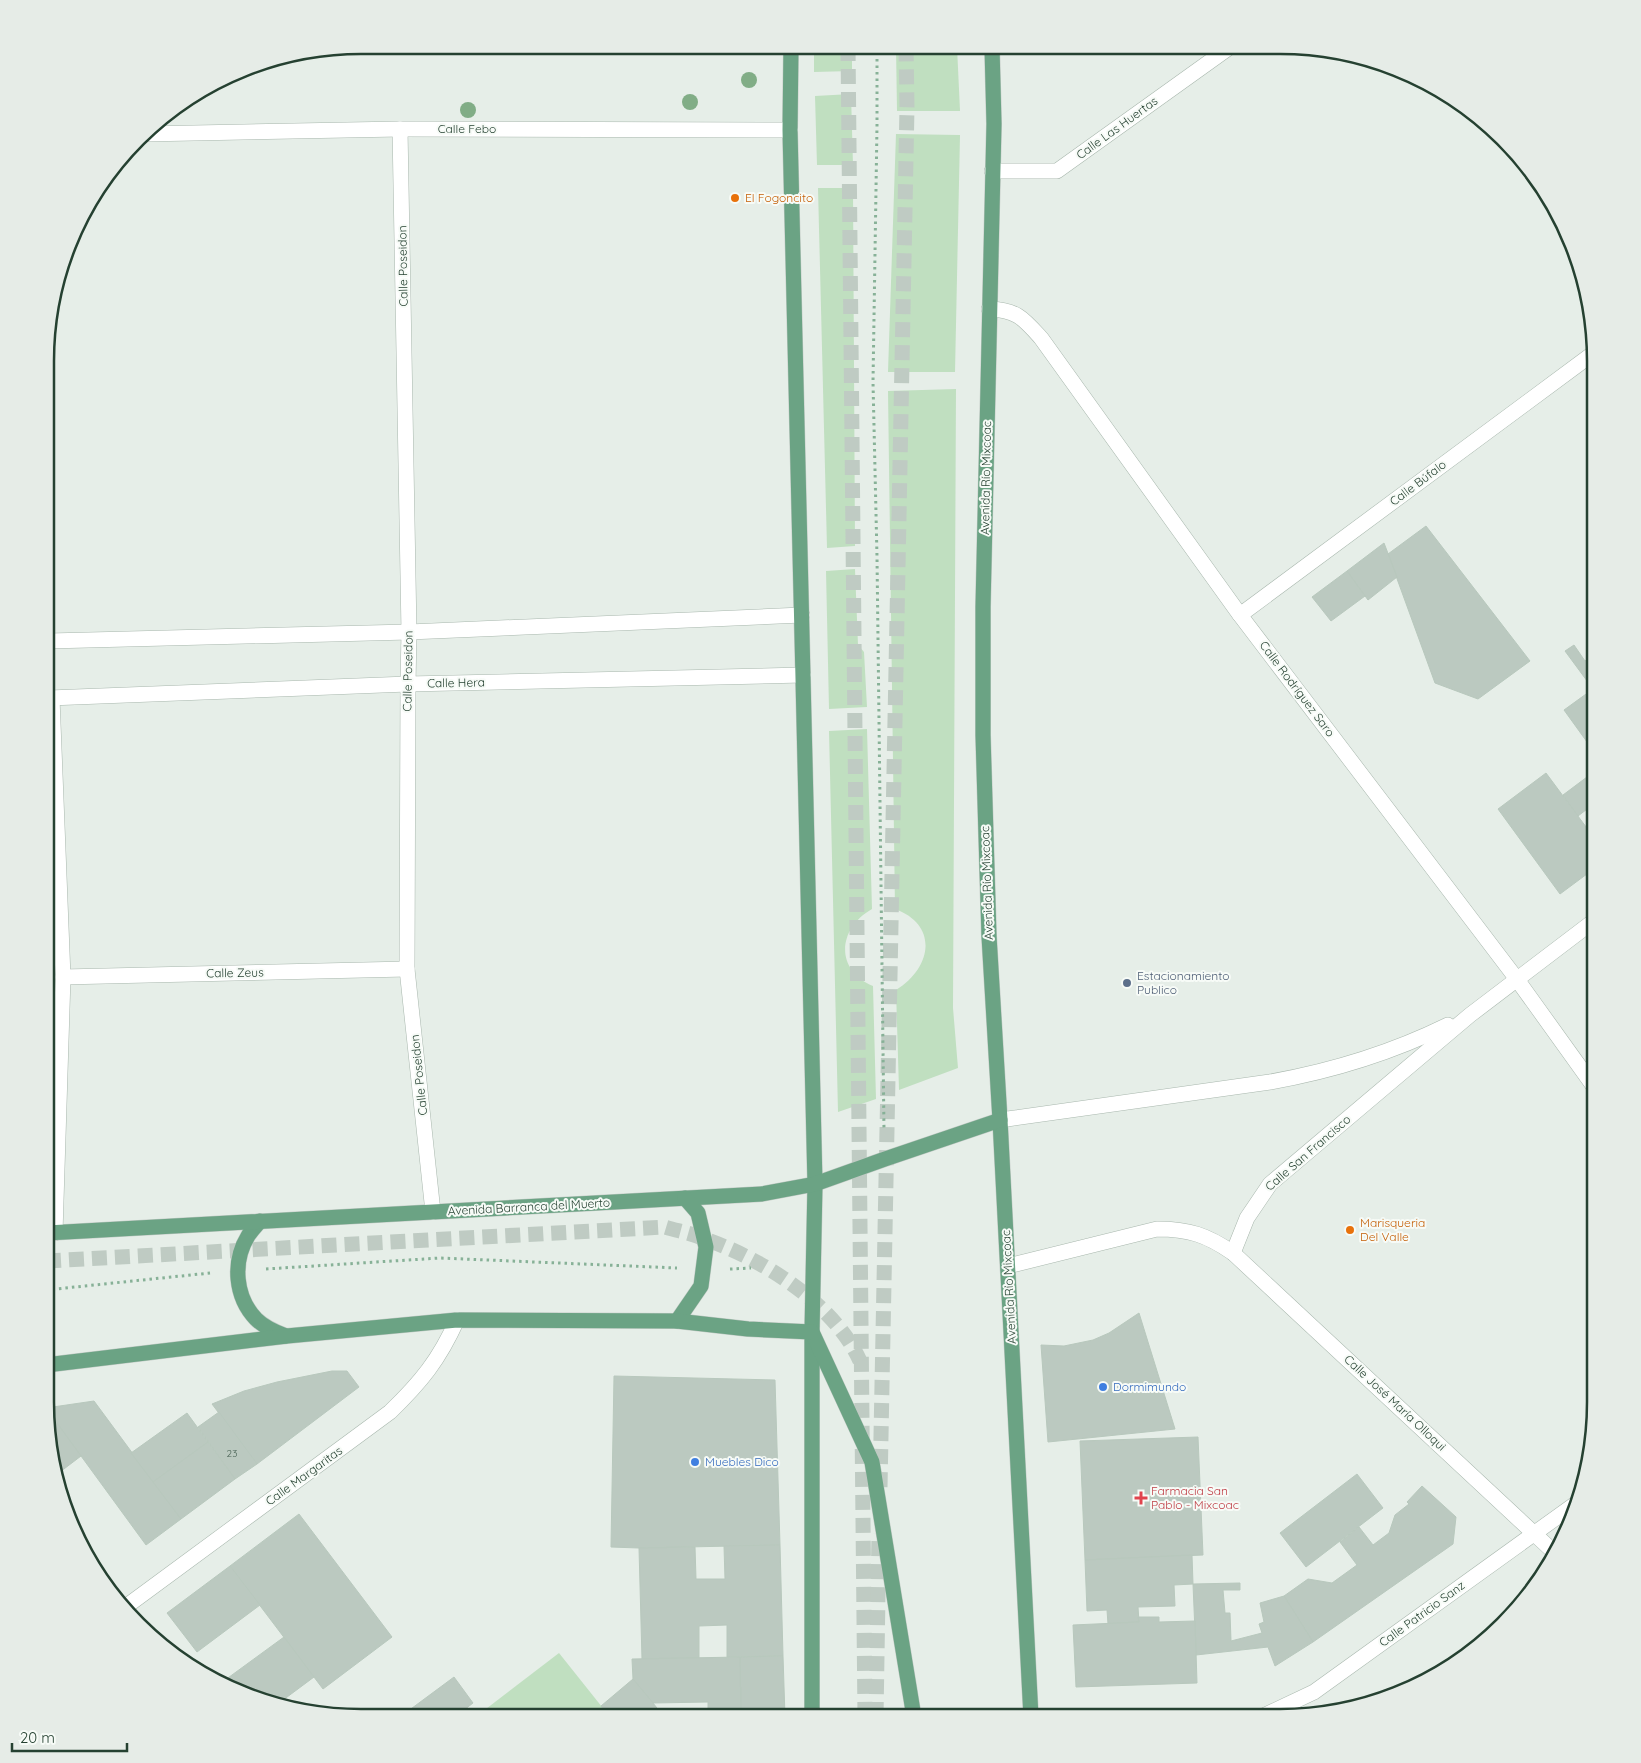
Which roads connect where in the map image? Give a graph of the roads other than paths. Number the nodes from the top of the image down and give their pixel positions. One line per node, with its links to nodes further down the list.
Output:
1 (791, 54): 5 (main road)
2 (992, 54): 7 (main road, Avenida Río Mixcoac)
3 (1220, 54): 7 (street, Calle Las Huertas)
4 (400, 129): 5 (street, Calle Febo); 6 (street, Calle Febo); 12 (street, Calle Poseidon)
5 (790, 130): 10 (main road)
6 (154, 134)
7 (992, 171): 8 (main road, Avenida Río Mixcoac)
8 (989, 309): 11 (street, Calle Rodríguez Saro); 24 (main road, Avenida Río Mixcoac)
9 (1587, 358): 11 (street, Calle Búfalo)
10 (802, 615): 12 (street); 14 (main road)
11 (1240, 615): 21 (street, Calle Rodríguez Saro)
12 (409, 632): 13 (street); 15 (street, Calle Poseidon)
13 (54, 641)
14 (803, 675): 15 (street, Calle Hera); 26 (main road)
15 (408, 684): 16 (street, Calle Hera); 19 (street, Calle Poseidon)
16 (54, 698)
17 (54, 784): 20 (street)
18 (1587, 926): 21 (street, Calle San Francisco)
19 (407, 969): 20 (street, Calle Zeus); 28 (street, Calle Poseidon)
20 (63, 977): 25 (street)
21 (1516, 978): 22 (street, Calle San Francisco); 23 (street, Calle Rodríguez Saro)
22 (1470, 1015): 24 (street, Calle San Francisco); 31 (street, Calle San Francisco)
23 (1587, 1077)
24 (1000, 1120): 26 (main road, Avenida Barranca del Muerto); 32 (main road, Avenida Río Mixcoac)
25 (54, 1169)
26 (815, 1184): 27 (main road, Avenida Barranca del Muerto); 35 (main road)
27 (685, 1198): 28 (main road, Avenida Barranca del Muerto); 34 (main road)
28 (433, 1212): 29 (main road, Avenida Barranca del Muerto)
29 (260, 1221): 30 (main road, Avenida Barranca del Muerto); 36 (main road)
30 (54, 1233)
31 (1233, 1253): 32 (street); 39 (street, Calle José María Olloqui)
32 (1008, 1266): 44 (main road, Avenida Río Mixcoac)
33 (457, 1320): 34 (main road); 36 (main road); 41 (street, Calle Margaritas)
34 (677, 1321): 35 (main road)
35 (812, 1332): 42 (main road); 43 (main road)
36 (287, 1336): 37 (main road)
37 (54, 1364)
38 (1568, 1509): 39 (street, Calle Patricio Sanz)
39 (1535, 1532): 40 (street, Calle José María Olloqui); 45 (street, Calle Patricio Sanz)
40 (1550, 1548)
41 (129, 1604)
42 (812, 1709)
43 (913, 1709)
44 (1031, 1709)
45 (1278, 1709)

